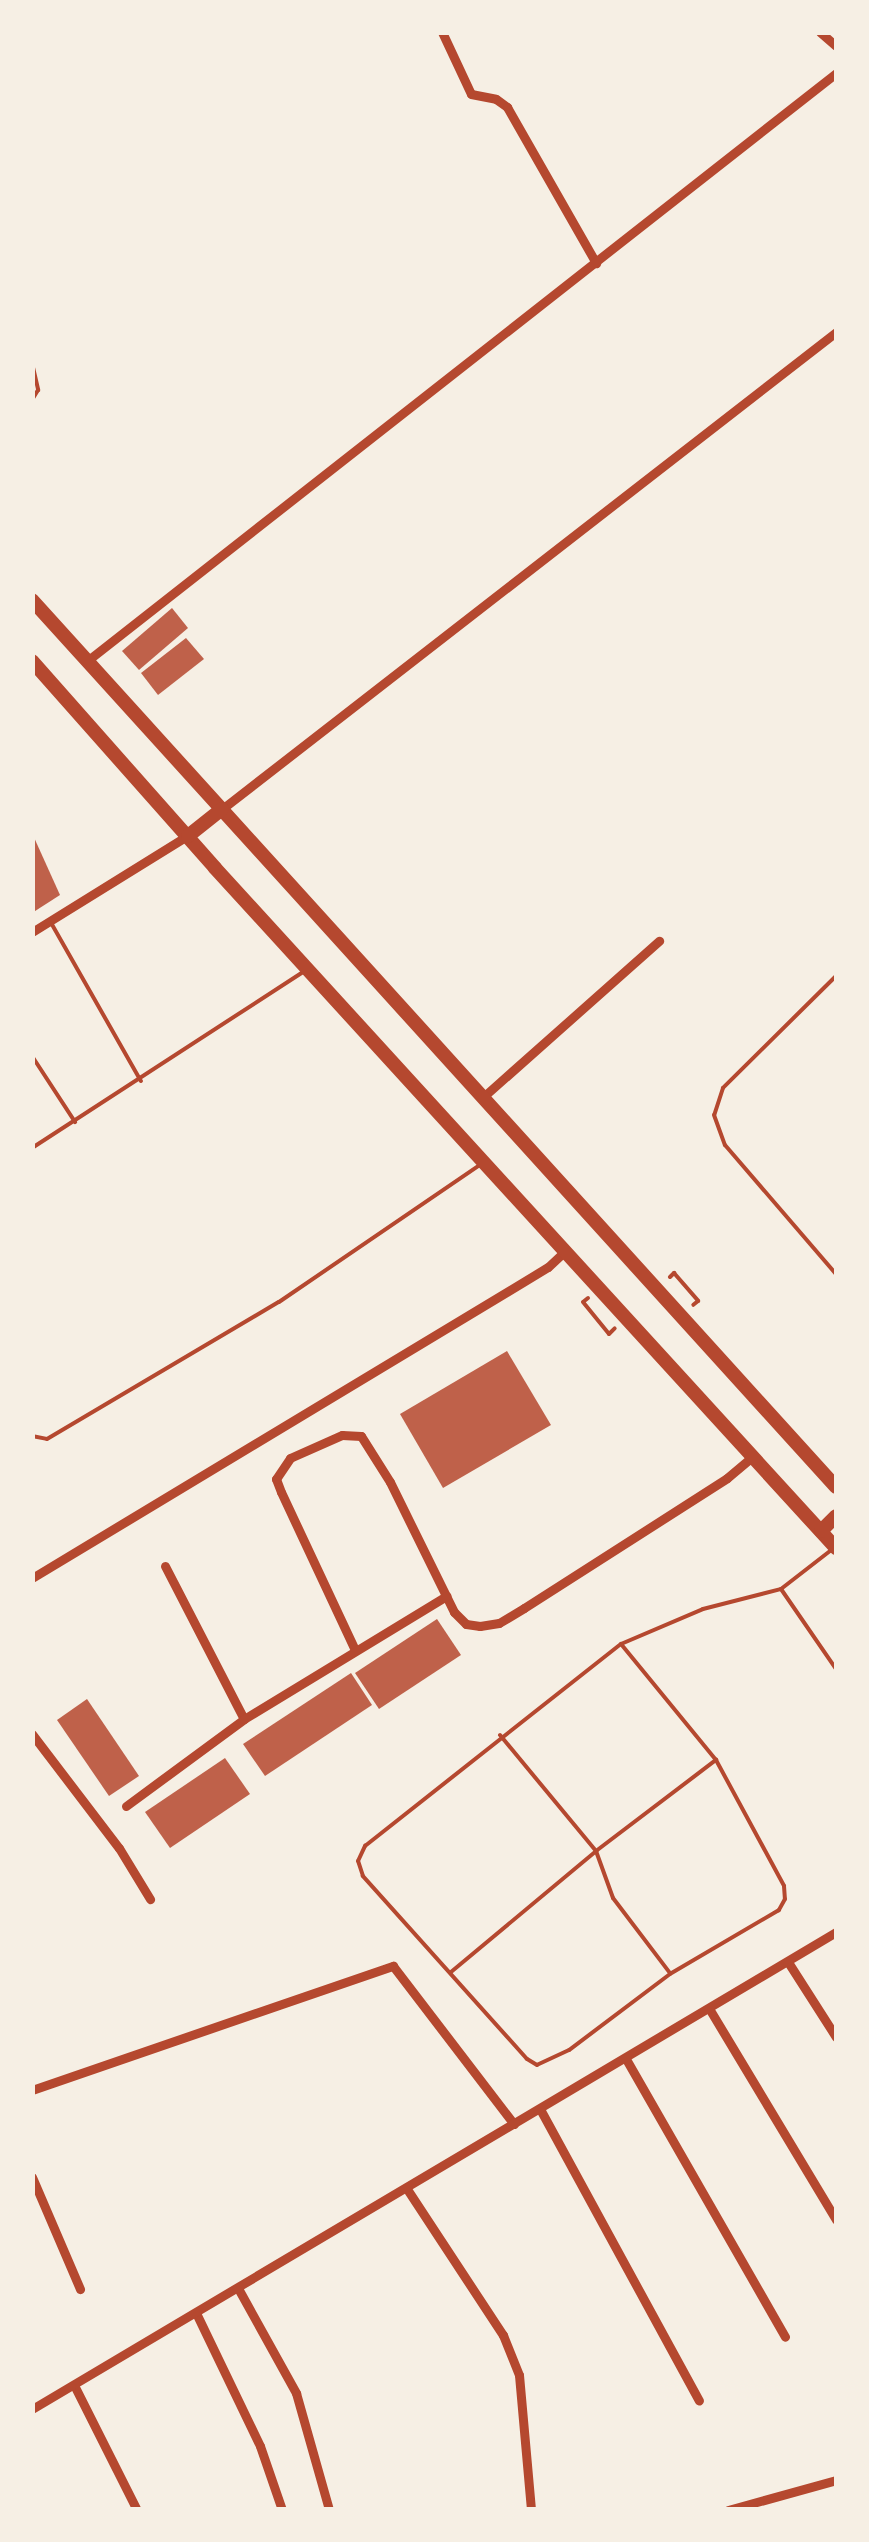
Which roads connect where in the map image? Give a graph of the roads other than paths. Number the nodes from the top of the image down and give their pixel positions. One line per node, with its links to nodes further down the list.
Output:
1 (442, 32): 5 (street)
2 (820, 32): 3 (street)
3 (836, 46)
4 (836, 74): 5 (street)
5 (596, 264): 11 (street)
6 (836, 332): 12 (street)
7 (32, 363): 8 (lane)
8 (32, 400)
9 (32, 600): 11 (main road)
10 (32, 661): 13 (main road)
11 (87, 661): 12 (main road)
12 (222, 809): 13 (main road); 21 (main road)
13 (188, 836): 14 (street); 17 (main road)
14 (50, 921): 15 (street); 20 (lane)
15 (32, 932)
16 (659, 941): 21 (street)
17 (309, 968): 20 (lane); 24 (main road)
18 (836, 976): 26 (lane)
19 (32, 1056): 22 (lane)
20 (142, 1081): 22 (lane)
21 (482, 1098): 29 (main road)
22 (75, 1122): 23 (lane)
23 (32, 1148)
24 (484, 1161): 25 (main road); 27 (lane)
25 (565, 1250): 28 (main road); 34 (street)
26 (836, 1274)
27 (32, 1436)
28 (752, 1457): 31 (main road); 36 (street)
29 (836, 1487)
30 (836, 1516): 31 (main road)
31 (821, 1531): 32 (main road)
32 (836, 1548): 35 (lane)
33 (165, 1566): 40 (street)
34 (32, 1578)
35 (781, 1589): 37 (lane); 39 (lane)
36 (446, 1596): 38 (street); 38 (street)
37 (620, 1644): 42 (lane); 43 (lane)
38 (355, 1650): 40 (street)
39 (836, 1669)
40 (244, 1718): 44 (street)
41 (32, 1734): 46 (street)
42 (500, 1735): 45 (lane); 49 (lane)
43 (716, 1760): 45 (lane); 50 (lane)
44 (126, 1806)
45 (596, 1850): 49 (lane); 50 (lane)
46 (150, 1899)
47 (836, 1932): 48 (street)
48 (788, 1962): 51 (street); 52 (street)
49 (451, 1972): 50 (lane)
50 (670, 1974)
51 (710, 2010): 53 (street); 59 (street)
52 (836, 2037)
53 (626, 2059): 55 (street); 63 (street)
54 (32, 2090): 56 (street)
55 (540, 2109): 56 (street); 65 (street)
56 (514, 2124): 58 (street)
57 (32, 2177): 60 (street)
58 (408, 2189): 61 (street); 71 (street)
59 (836, 2220)
60 (80, 2289)
61 (239, 2290): 62 (street); 70 (street)
62 (197, 2316): 64 (street); 69 (street)
63 (785, 2338)
64 (74, 2385): 66 (street); 68 (street)
65 (699, 2401)
66 (32, 2410)
67 (836, 2480): 72 (street)
68 (137, 2510)
69 (282, 2510)
70 (328, 2510)
71 (531, 2510)
72 (728, 2510)

